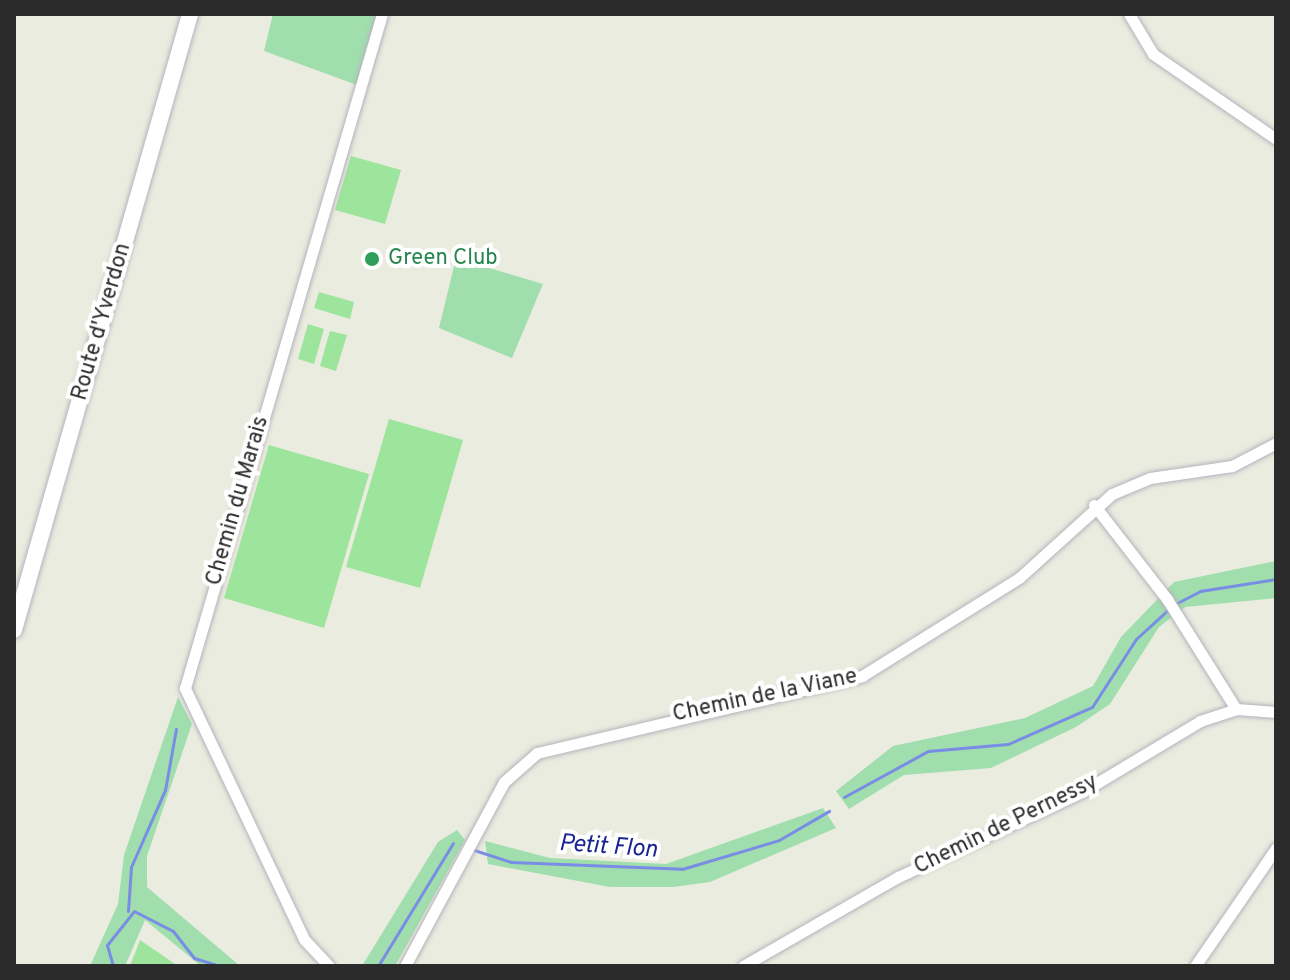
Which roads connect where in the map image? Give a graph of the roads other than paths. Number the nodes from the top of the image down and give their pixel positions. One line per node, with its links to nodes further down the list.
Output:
1 (190, 14): 7 (main road, Route d'Yverdon)
2 (382, 14): 11 (street, Chemin du Marais)
3 (1129, 14): 4 (street)
4 (1276, 139)
5 (1276, 443): 6 (street, Chemin de la Viane)
6 (1094, 505): 8 (street); 12 (street, Chemin de la Viane)
7 (14, 630)
8 (1236, 709): 9 (street); 13 (street, Chemin de Pernessy)
9 (1276, 712)
10 (1276, 848): 14 (street)
11 (329, 966)
12 (405, 966)
13 (743, 966)
14 (1195, 966)

